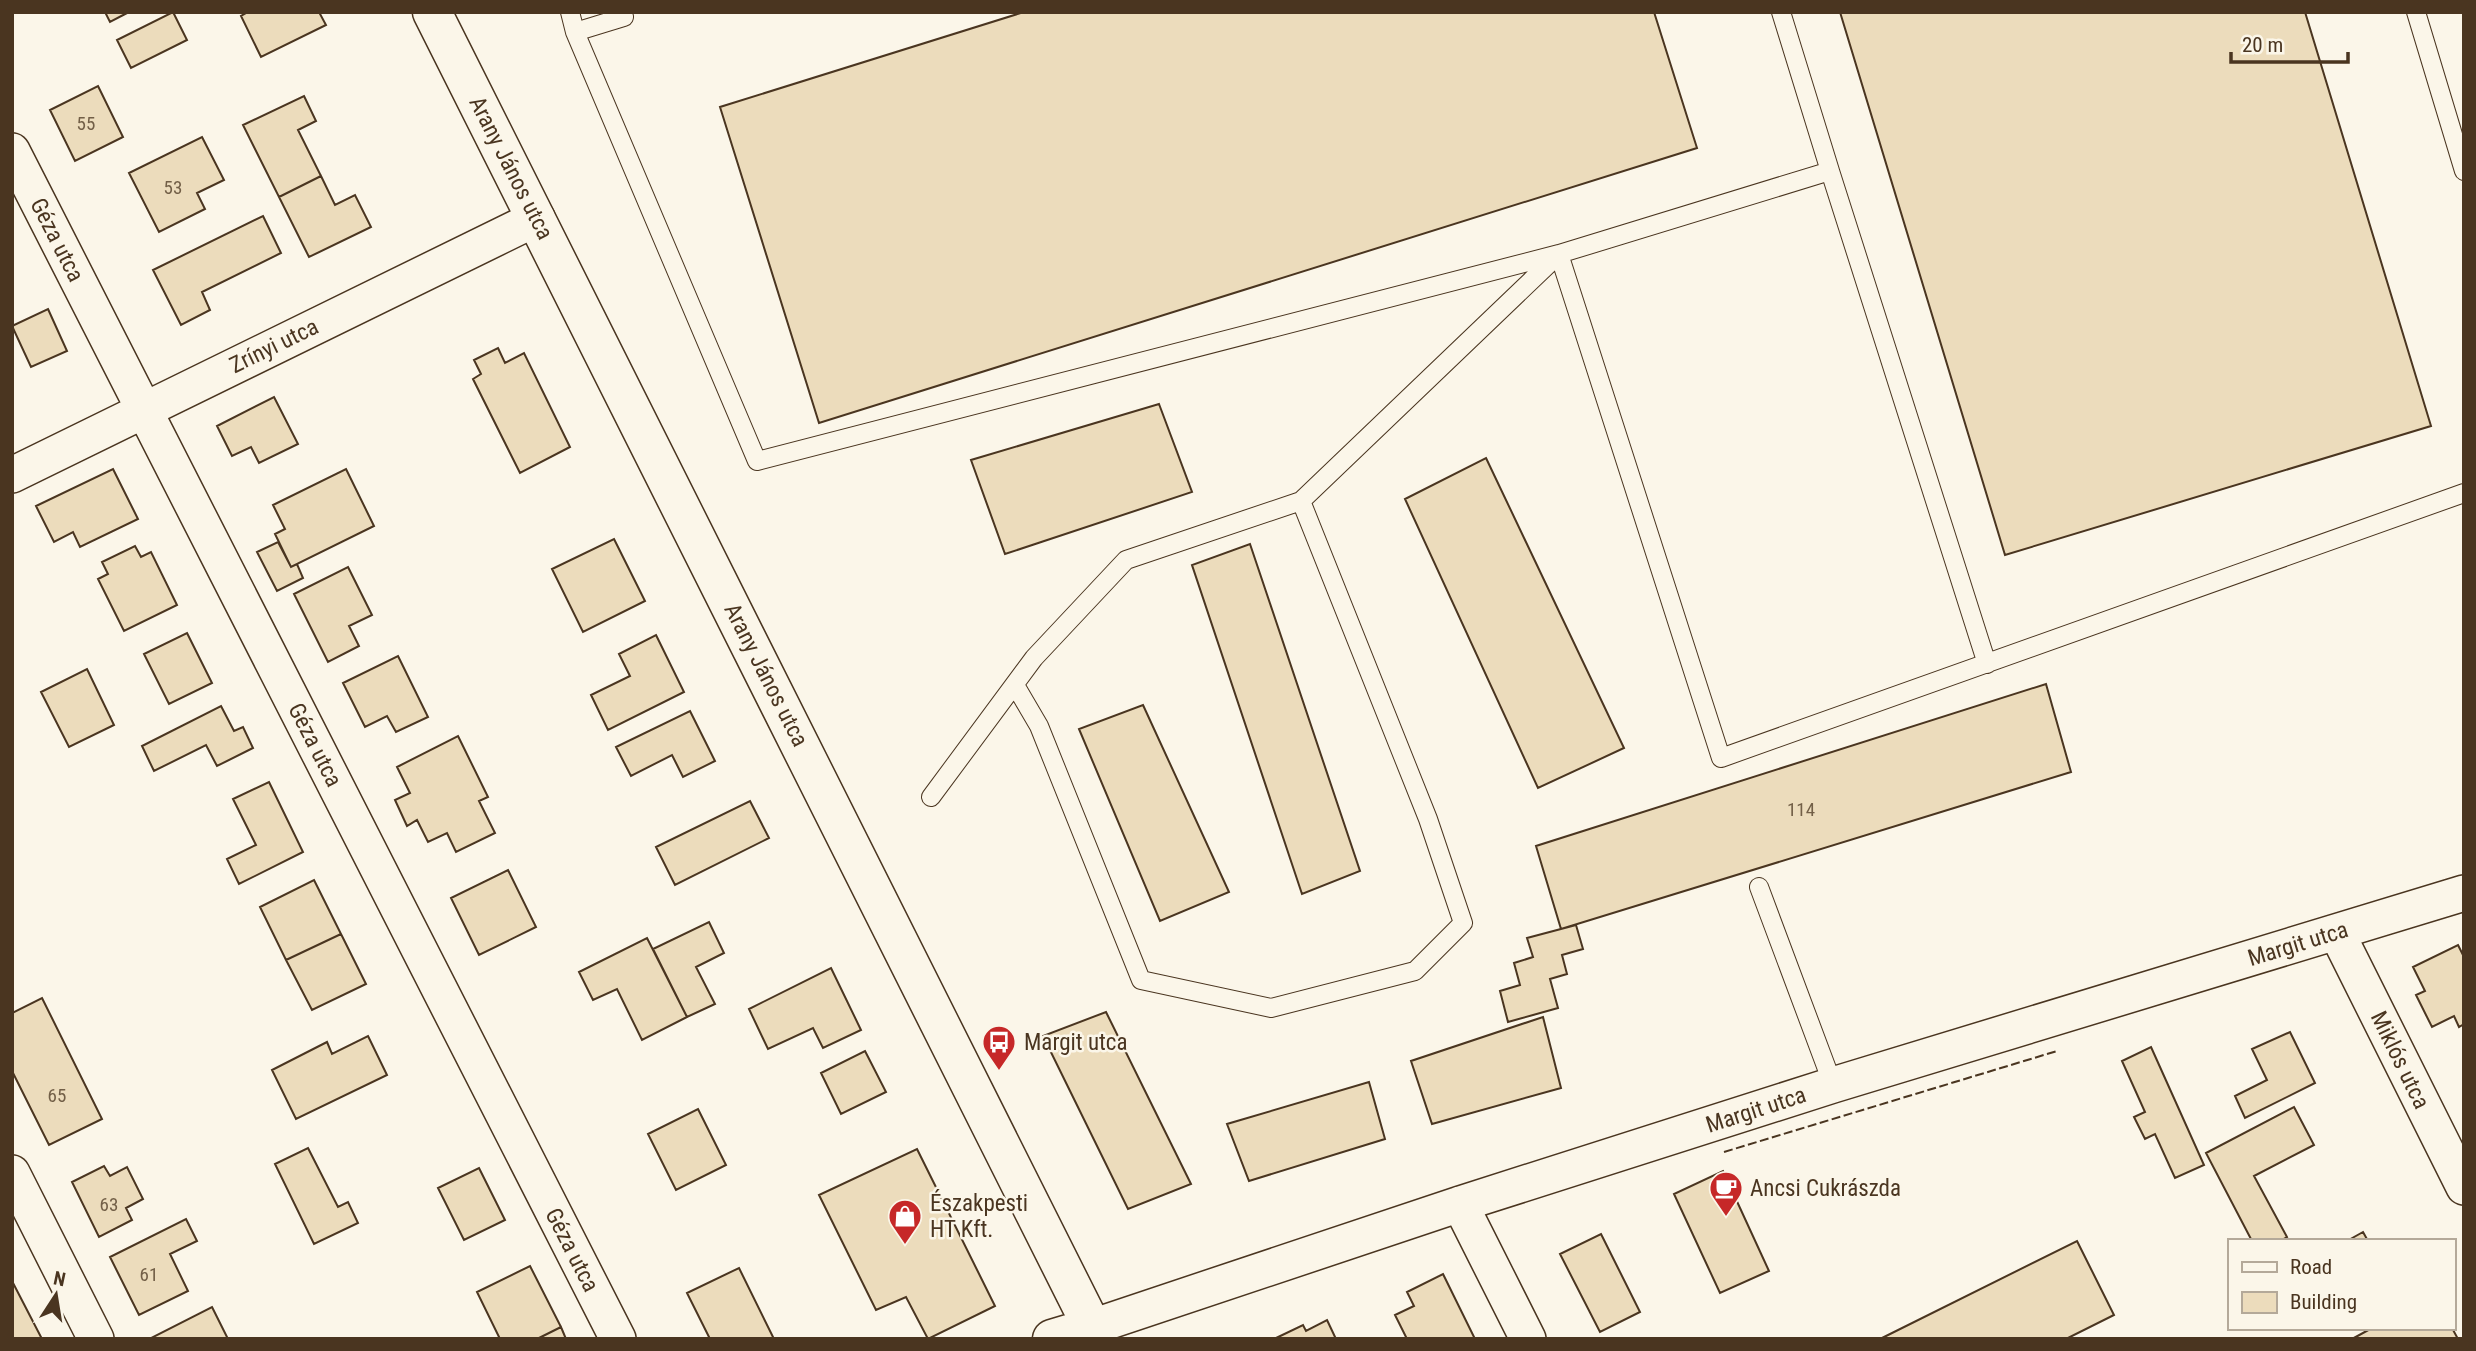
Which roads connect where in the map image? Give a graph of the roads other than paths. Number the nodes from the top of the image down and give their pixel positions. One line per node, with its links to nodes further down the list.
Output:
1 (432, 12): 10 (street, Arany János utca)
2 (570, 12): 6 (lane)
3 (1781, 12): 8 (lane)
4 (2416, 12): 9 (lane)
5 (624, 17): 6 (lane)
6 (575, 32): 11 (lane)
7 (12, 151): 12 (street, Géza utca)
8 (1830, 171): 11 (lane); 16 (lane)
9 (2464, 171)
10 (537, 218): 12 (street, Zrínyi utca); 26 (street, Arany János utca)
11 (1559, 254): 15 (lane); 16 (lane)
12 (144, 410): 13 (street, Zrínyi utca); 28 (street, Géza utca)
13 (12, 475)
14 (2464, 493): 16 (lane)
15 (1301, 501): 17 (lane); 17 (lane)
16 (1987, 664)
17 (1015, 685): 18 (lane)
18 (931, 797)
19 (1759, 887): 22 (lane)
20 (2464, 893): 21 (street, Margit utca)
21 (2337, 933): 22 (street, Margit utca); 24 (street, Miklós utca)
22 (1833, 1085): 25 (street, Margit utca)
23 (12, 1172): 27 (street)
24 (2464, 1188)
25 (1460, 1204): 26 (street, Margit utca); 30 (street)
26 (1095, 1333): 29 (street, Margit utca)
27 (96, 1339)
28 (618, 1339)
29 (1052, 1339)
30 (1528, 1339)

